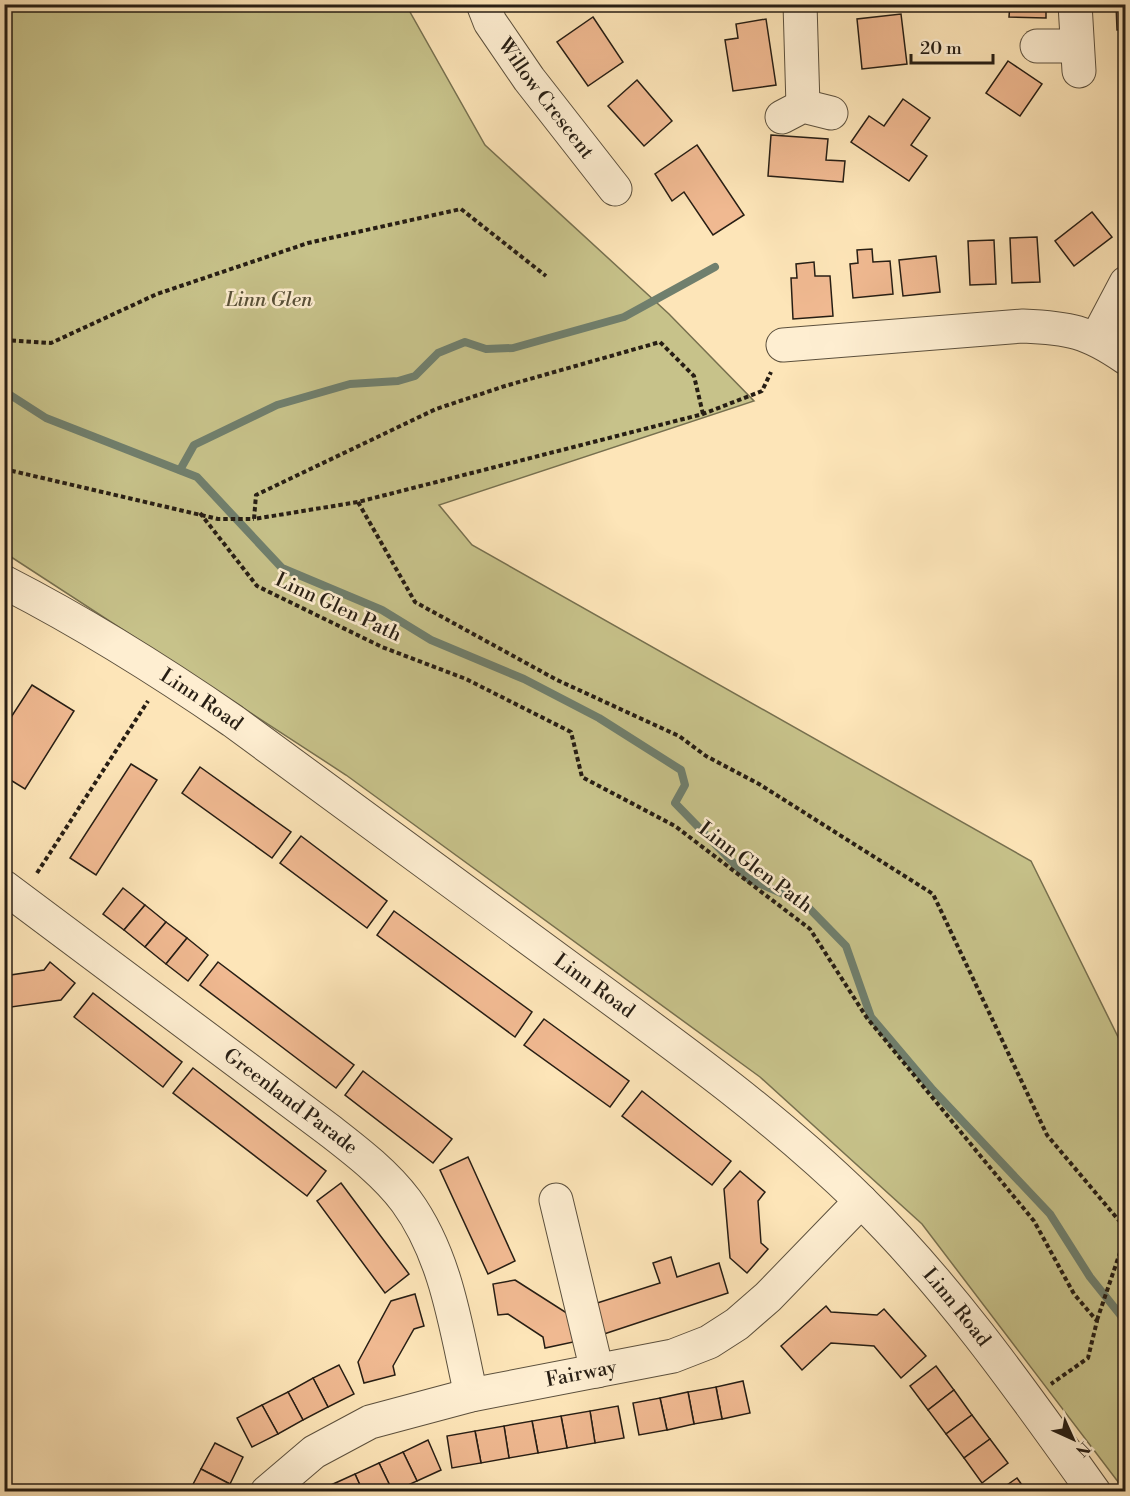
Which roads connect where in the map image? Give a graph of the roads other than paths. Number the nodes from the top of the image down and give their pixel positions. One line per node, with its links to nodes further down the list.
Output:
1 (483, 4): 6 (street, Willow Crescent)
2 (800, 4): 5 (street)
3 (1076, 4): 4 (street)
4 (1037, 46)
5 (805, 112)
6 (615, 189)
7 (1125, 283): 8 (street)
8 (1097, 338): 9 (street); 10 (street)
9 (783, 345)
10 (1125, 358)
11 (4, 582): 14 (street, Linn Road)
12 (12, 893): 16 (street, Greenland Parade)
13 (556, 1200): 15 (street)
14 (861, 1201): 15 (street, Fairway); 18 (street, Linn Road)
15 (597, 1371): 16 (street, Fairway)
16 (471, 1395): 17 (street, Fairway)
17 (267, 1491)
18 (1094, 1491)

